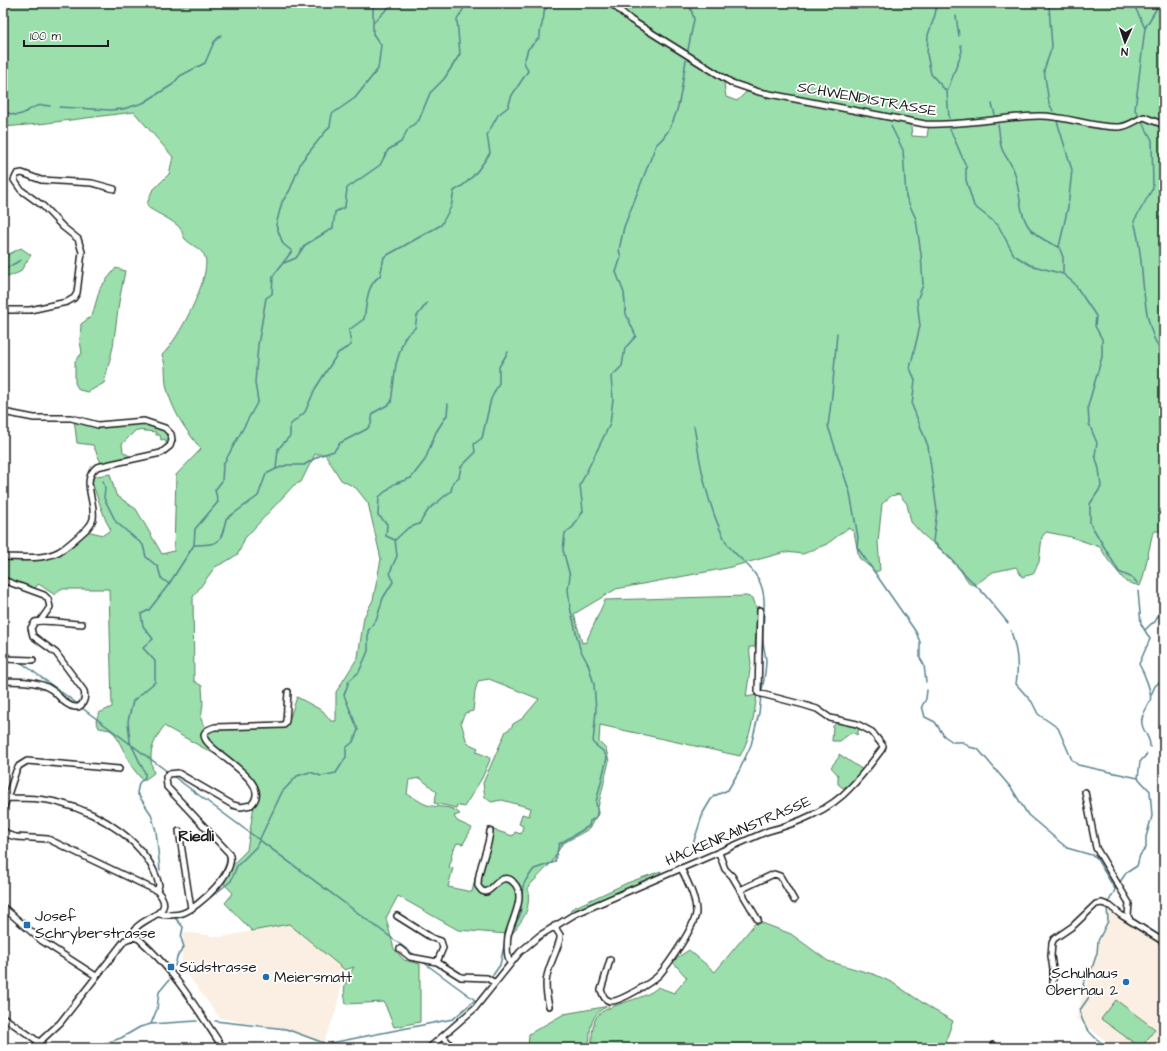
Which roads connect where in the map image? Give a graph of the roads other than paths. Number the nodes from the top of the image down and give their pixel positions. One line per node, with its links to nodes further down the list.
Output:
1 (611, 3): 2 (street, SCHWENDISTRASSE)
2 (1164, 125)
3 (114, 189): 4 (street)
4 (3, 310)
5 (3, 412): 6 (street)
6 (3, 557)
7 (3, 580): 9 (street)
8 (760, 610): 22 (street, HACKENRAINSTRASSE)
9 (41, 620): 10 (street); 13 (street)
10 (82, 624)
11 (3, 659): 12 (street)
12 (33, 660)
13 (3, 681)
14 (288, 692): 28 (street)
15 (119, 769): 17 (street)
16 (1086, 792): 32 (street)
17 (8, 798): 18 (street); 25 (street)
18 (3, 810)
19 (3, 830): 25 (street)
20 (179, 831): 28 (street)
21 (490, 831): 39 (street)
22 (719, 853): 23 (street, HACKENRAINSTRASSE); 24 (street)
23 (680, 868): 33 (street, HACKENRAINSTRASSE); 37 (street)
24 (740, 890): 26 (street); 31 (street)
25 (157, 891): 29 (street)
26 (794, 900)
27 (3, 907): 40 (street)
28 (191, 909): 29 (street)
29 (158, 914): 34 (street)
30 (397, 916): 38 (street)
31 (758, 920)
32 (1130, 920): 35 (street); 42 (street)
33 (554, 926): 39 (street, HACKENRAINSTRASSE); 43 (street)
34 (133, 937): 40 (street); 48 (street)
35 (1164, 942)
36 (400, 949): 38 (street)
37 (610, 960)
38 (437, 962): 41 (street)
39 (510, 963): 41 (street, HACKENRAINSTRASSE)
40 (96, 976): 46 (street)
41 (495, 982): 45 (street, HACKENRAINSTRASSE)
42 (1053, 984)
43 (549, 1006)
44 (3, 1017): 46 (street)
45 (443, 1036): 49 (street, HACKENRAINSTRASSE); 50 (street)
46 (39, 1042): 47 (street)
47 (34, 1048)
48 (223, 1048)
49 (429, 1048)
50 (453, 1048)

